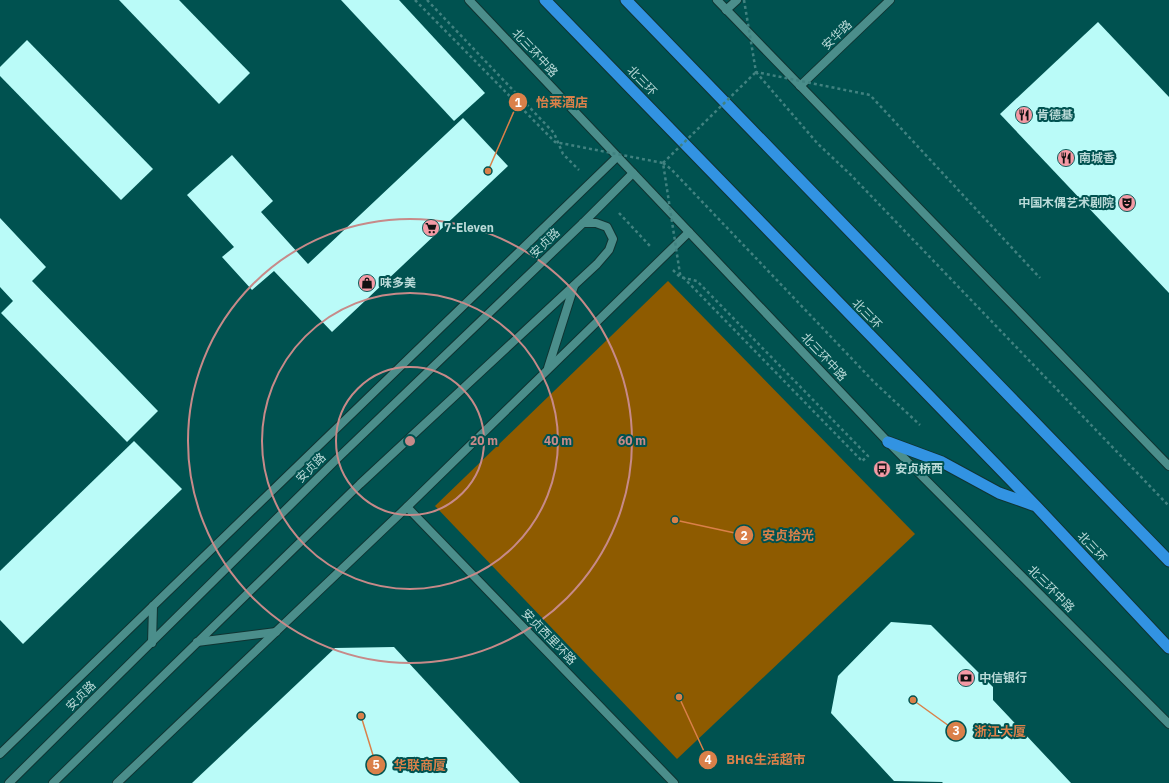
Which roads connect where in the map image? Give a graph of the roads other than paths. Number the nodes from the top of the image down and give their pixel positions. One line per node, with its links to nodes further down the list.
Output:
1 (469, 0): 9 (street, 北三环中路)
2 (544, 0): 17 (highway, 北三环)
3 (626, 0): 19 (highway)
4 (717, 0): 7 (street)
5 (737, 0): 7 (street)
6 (890, 0): 8 (street, 安华路)
7 (726, 10): 8 (street)
8 (800, 86): 16 (street)
9 (617, 157): 10 (street, 北三环中路); 20 (street, 安贞路)
10 (633, 173): 11 (street, 安贞路); 12 (street, 北三环中路)
11 (583, 223): 13 (street); 23 (street, 安贞路)
12 (689, 232): 14 (street); 15 (street, 北三环中路)
13 (575, 285): 14 (street); 22 (street)
14 (547, 371): 18 (street)
15 (888, 442): 17 (highway); 25 (street, 北三环中路)
16 (1169, 466)
17 (1036, 506): 24 (highway, 北三环)
18 (407, 507): 21 (street); 30 (street, 安贞西里环路)
19 (1169, 561)
20 (153, 606): 23 (street); 26 (street, 安贞路)
21 (276, 632): 22 (street); 29 (street)
22 (197, 642): 28 (street)
23 (152, 643): 27 (street, 安贞路)
24 (1169, 648)
25 (1169, 724)
26 (0, 754)
27 (10, 783)
28 (53, 783)
29 (117, 783)
30 (674, 783)

